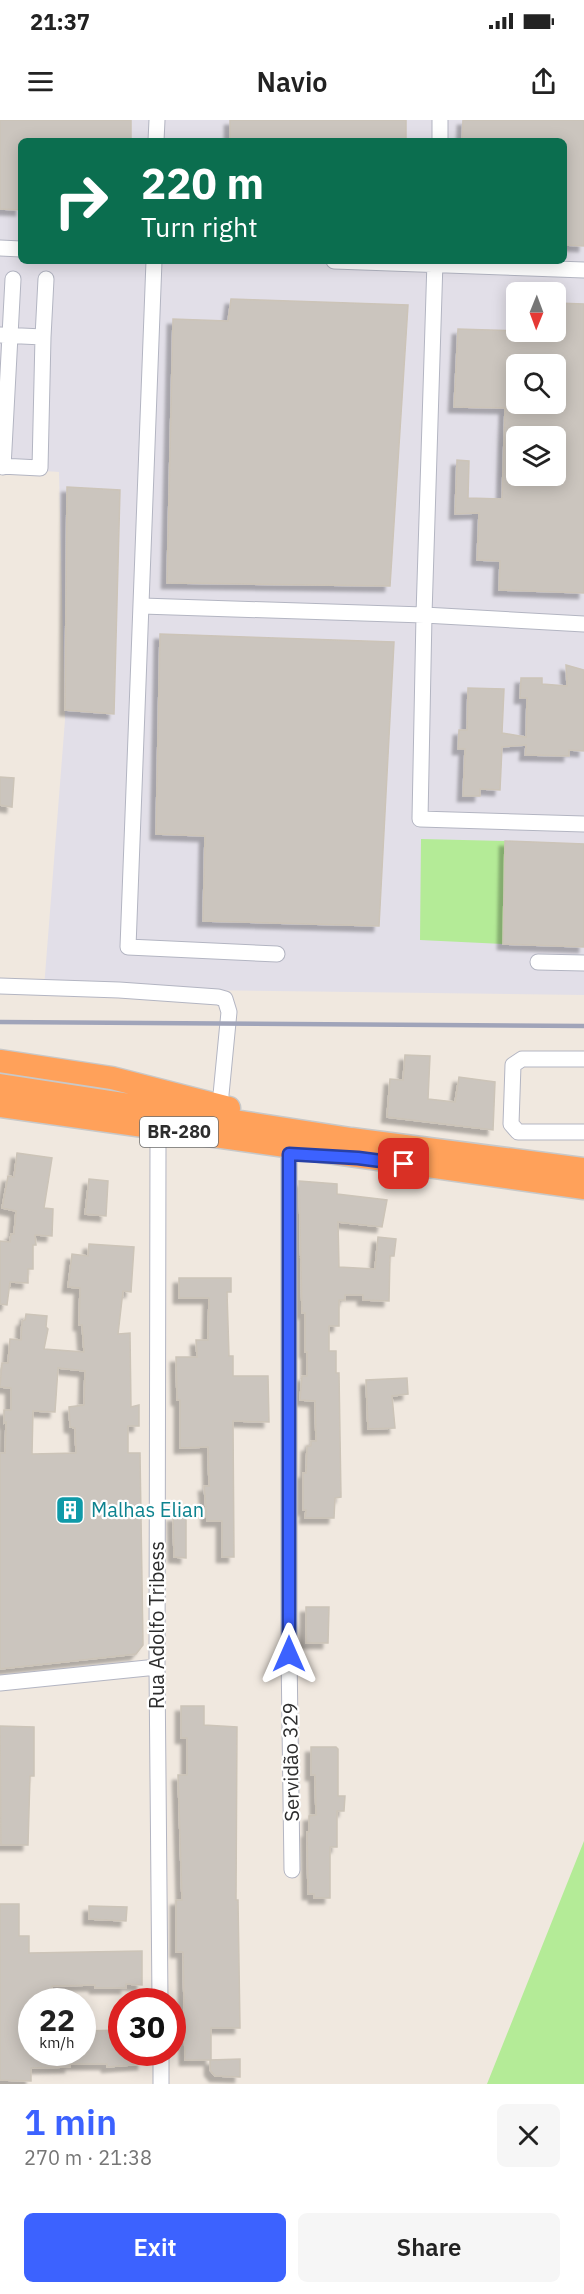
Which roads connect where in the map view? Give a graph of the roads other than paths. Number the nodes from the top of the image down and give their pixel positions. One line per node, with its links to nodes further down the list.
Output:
1 (157, 120): 3 (street)
2 (440, 120): 4 (street)
3 (156, 138)
4 (440, 138)
5 (0, 248): 6 (street)
6 (18, 249)
7 (154, 264): 16 (street)
8 (435, 264): 17 (street)
9 (456, 264): 10 (street)
10 (584, 270)
11 (12, 279): 13 (street)
12 (46, 279): 14 (street)
13 (4, 336): 14 (street); 15 (street)
14 (43, 337): 15 (street)
15 (2, 466)
16 (142, 606): 17 (street); 20 (street)
17 (424, 615): 18 (street); 19 (street)
18 (584, 624)
19 (584, 824)
20 (277, 954)
21 (538, 962): 22 (street)
22 (584, 963)
23 (0, 986): 27 (street)
24 (584, 1059): 30 (street)
25 (0, 1061): 27 (highway)
26 (0, 1085): 31 (highway, BR-280)
27 (220, 1105): 31 (highway)
28 (0, 1106): 34 (highway, BR-280)
29 (0, 1121): 32 (highway)
30 (584, 1132)
31 (311, 1133): 35 (highway, BR-280)
32 (158, 1140): 33 (highway); 37 (street, Rua Adolfo Tribess)
33 (289, 1154): 34 (highway); 39 (street, Servidão 329)
34 (358, 1158): 36 (highway, BR-280)
35 (584, 1169)
36 (584, 1188)
37 (157, 1667): 38 (street); 40 (street, Rua Adolfo Tribess)
38 (0, 1683)
39 (292, 1870)
40 (160, 1988)
41 (161, 2066): 42 (street)
42 (161, 2084)

